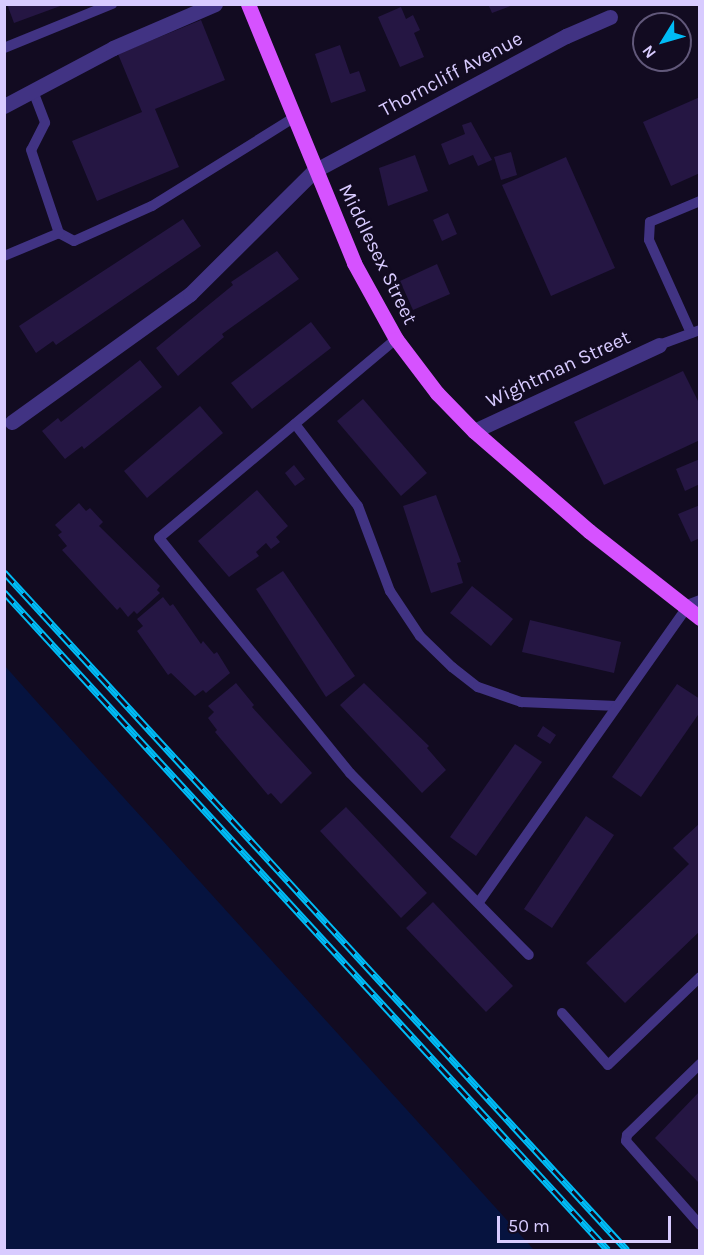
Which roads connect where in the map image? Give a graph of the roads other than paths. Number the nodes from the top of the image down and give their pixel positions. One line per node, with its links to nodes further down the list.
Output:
1 (112, 4): 5 (lane)
2 (215, 4): 6 (street)
3 (248, 4): 8 (main road, Middlesex Street)
4 (610, 17): 9 (street, Thorncliff Avenue)
5 (4, 48)
6 (33, 91): 7 (street); 11 (lane)
7 (4, 106)
8 (292, 118): 9 (main road, Middlesex Street); 11 (lane)
9 (314, 171): 14 (main road, Middlesex Street); 16 (street, Thorncliff Avenue)
10 (699, 201): 13 (lane)
11 (59, 233): 12 (lane)
12 (4, 256)
13 (695, 331): 15 (lane)
14 (396, 339): 17 (lane); 18 (main road, Middlesex Street)
15 (659, 345): 18 (street, Wightman Street)
16 (12, 422)
17 (295, 424): 21 (lane); 22 (lane)
18 (474, 431): 19 (main road, Middlesex Street)
19 (693, 604): 20 (main road, Middlesex Street); 21 (lane)
20 (699, 618)
21 (617, 706): 22 (lane)
22 (479, 902): 23 (lane)
23 (529, 955)
24 (699, 977): 25 (lane)
25 (562, 1013)
26 (699, 1064): 27 (lane)
27 (699, 1226)

